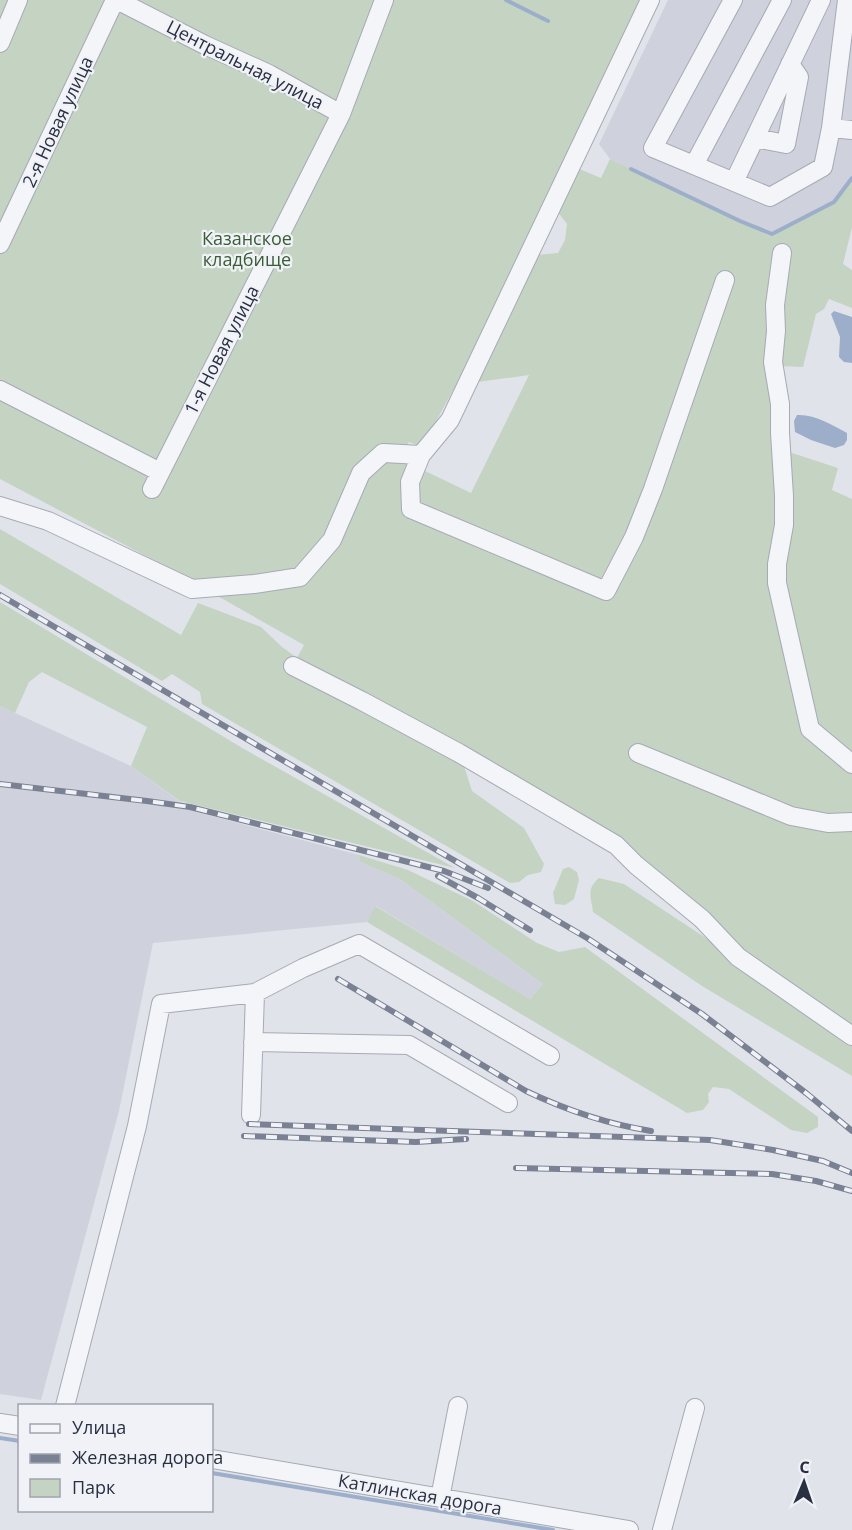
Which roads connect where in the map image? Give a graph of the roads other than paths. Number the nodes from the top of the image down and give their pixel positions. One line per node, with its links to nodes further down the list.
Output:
1 (18, 0): 9 (street)
2 (116, 0): 11 (street, Центральная улица); 17 (street, 2-я Новая улица)
3 (384, 0): 11 (street, 1-я Новая улица)
4 (650, 0): 21 (street)
5 (733, 0): 15 (street)
6 (782, 0): 15 (street)
7 (821, 0): 10 (street)
8 (847, 0): 12 (street)
9 (0, 43)
10 (790, 64): 14 (street); 14 (street)
11 (341, 114): 22 (street, 1-я Новая улица)
12 (831, 128): 13 (street); 16 (street)
13 (852, 130)
14 (755, 138): 16 (street)
15 (694, 165): 16 (street)
16 (734, 182)
17 (0, 244)
18 (782, 253): 27 (street)
19 (725, 280): 21 (street)
20 (0, 390): 22 (street)
21 (421, 455): 24 (street)
22 (160, 472): 23 (street, 1-я Новая улица)
23 (152, 489)
24 (0, 506)
25 (293, 666): 30 (street)
26 (638, 753): 28 (street)
27 (852, 764)
28 (852, 822)
29 (255, 993): 31 (street); 32 (street); 35 (street)
30 (852, 1035)
31 (253, 1042): 33 (street); 34 (street)
32 (550, 1056)
33 (508, 1102)
34 (251, 1115)
35 (66, 1404)
36 (458, 1406): 41 (street)
37 (695, 1408): 43 (street)
38 (0, 1423): 39 (street)
39 (18, 1426)
40 (213, 1459): 41 (street, Катлинская дорога)
41 (440, 1498): 42 (street, Катлинская дорога)
42 (629, 1530)
43 (662, 1530)

